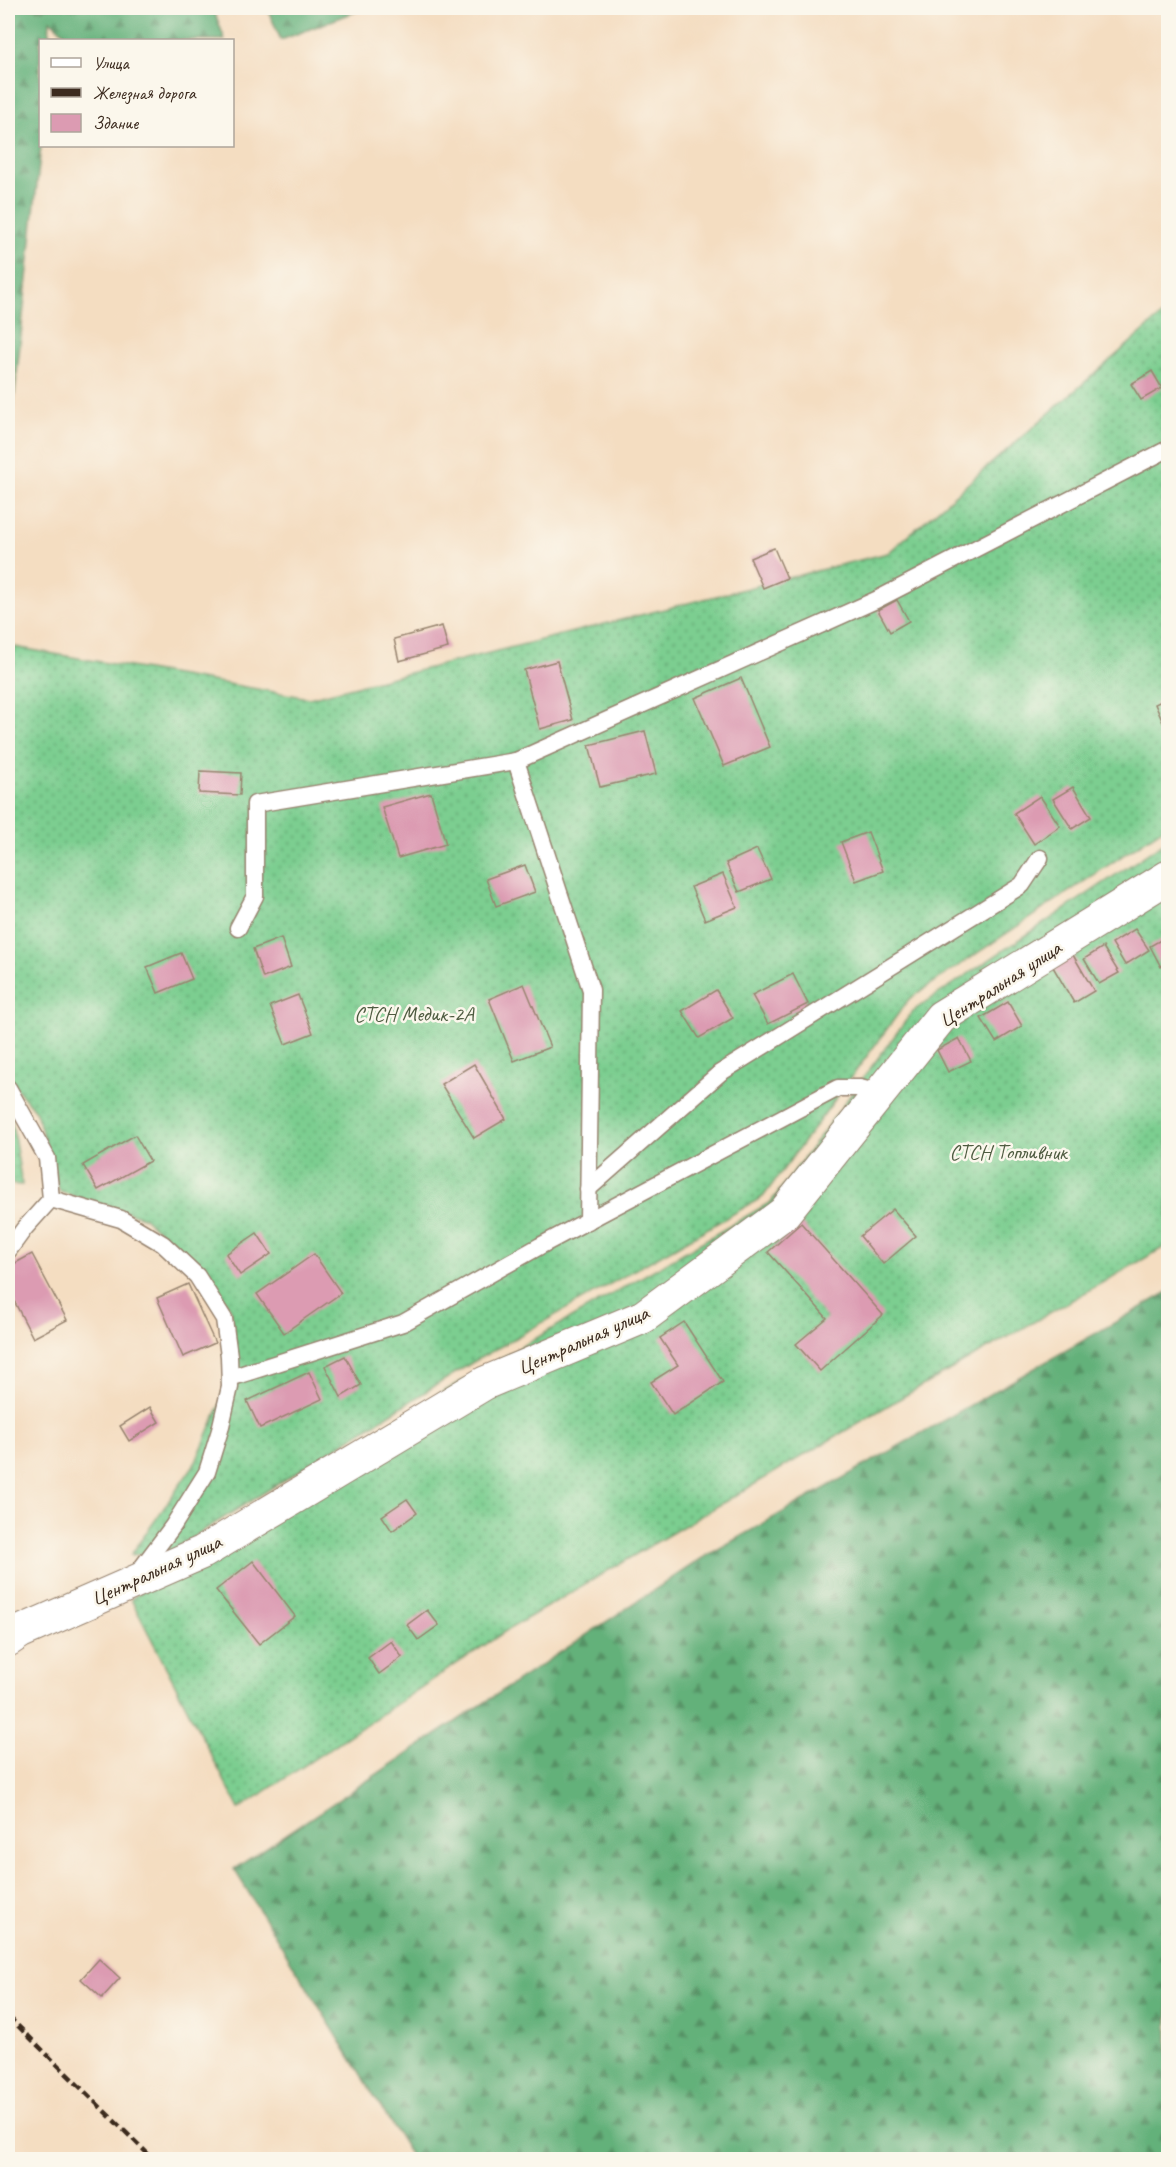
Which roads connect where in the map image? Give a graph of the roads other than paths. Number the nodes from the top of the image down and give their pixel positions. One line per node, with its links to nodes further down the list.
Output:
1 (1168, 448): 2 (lane)
2 (516, 761): 5 (lane); 8 (lane)
3 (1040, 858): 8 (lane)
4 (1168, 877): 7 (street, Центральная улица)
5 (238, 928)
6 (8, 1088): 9 (lane)
7 (880, 1094): 10 (lane); 13 (street, Центральная улица)
8 (588, 1189): 10 (lane)
9 (51, 1199): 11 (lane); 12 (lane)
10 (588, 1221): 12 (lane)
11 (8, 1251)
12 (230, 1378): 13 (lane)
13 (129, 1584): 14 (street, Центральная улица)
14 (8, 1640)

